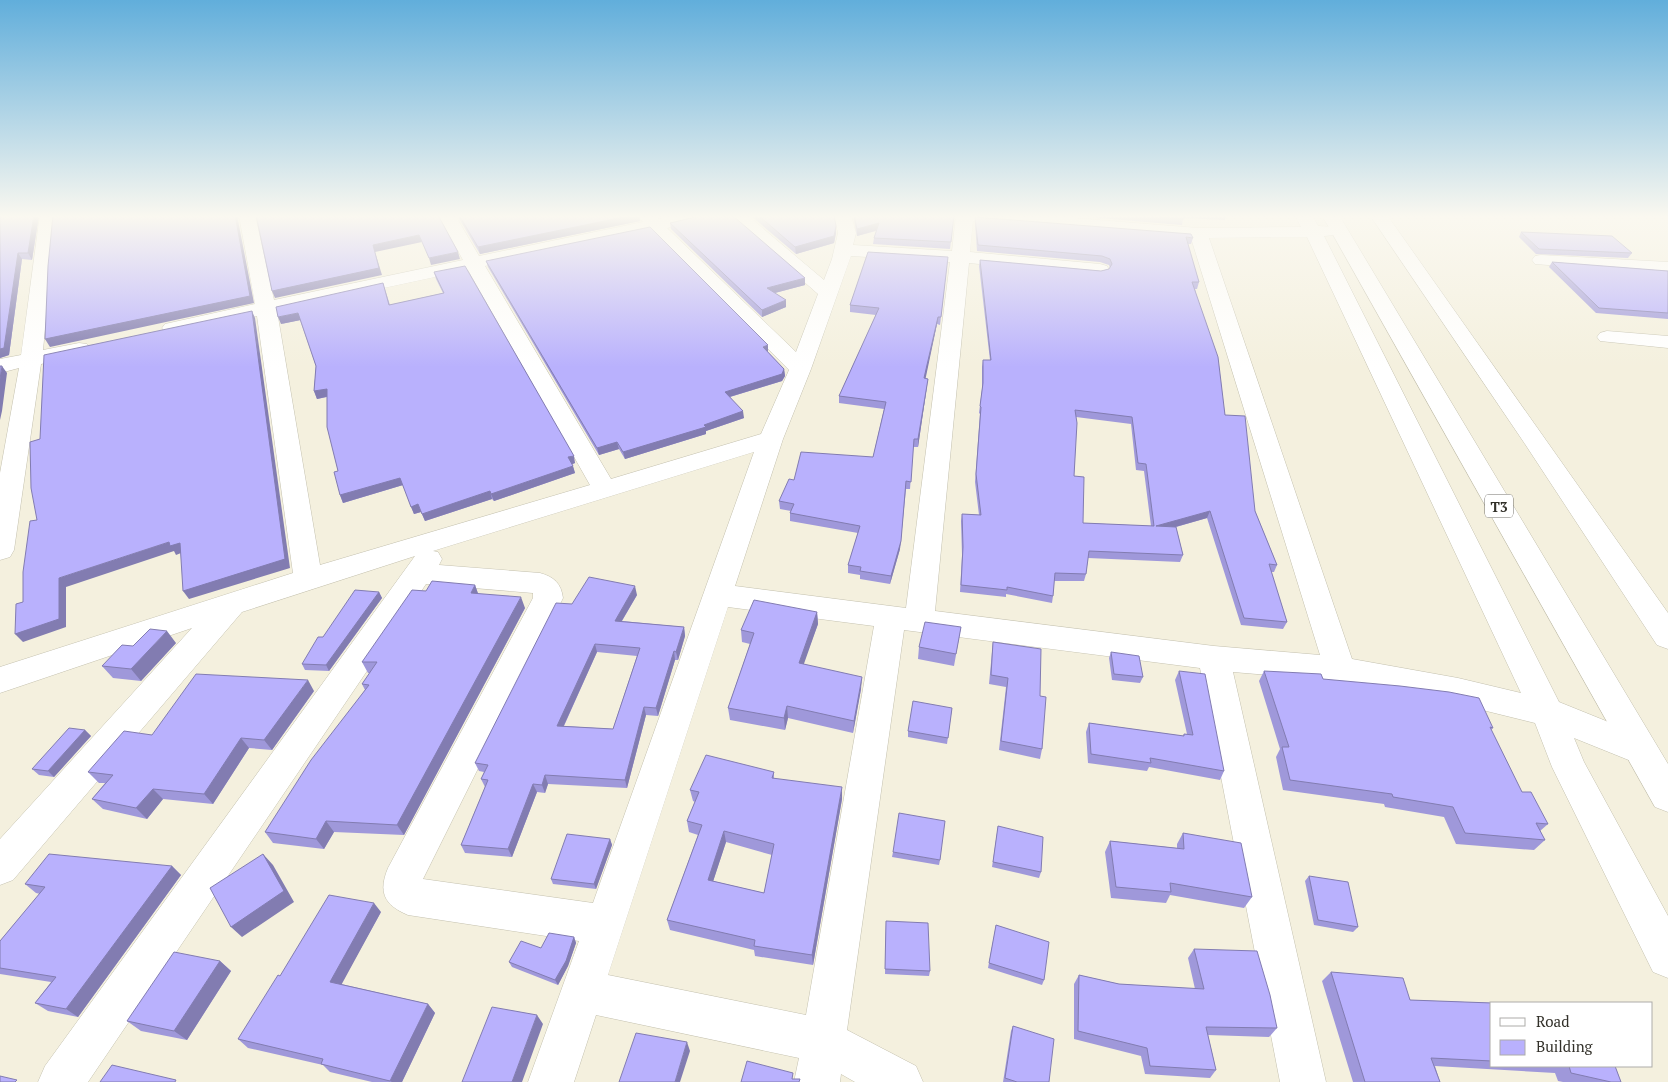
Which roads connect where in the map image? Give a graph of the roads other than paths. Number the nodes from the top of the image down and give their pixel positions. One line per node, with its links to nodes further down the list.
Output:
1 (42, 265): 23 (main road)
2 (257, 265): 18 (main road)
3 (457, 265): 18 (main road)
4 (475, 265): 27 (main road)
5 (696, 265): 25 (main road)
6 (796, 265): 17 (main road)
7 (837, 265): 17 (main road)
8 (959, 265): 34 (main road)
9 (1051, 265): 16 (main road)
10 (1209, 265): 37 (main road)
11 (1340, 265): 39 (main road)
12 (1346, 265): 40 (main road, T3)
13 (1413, 265): 35 (main road)
14 (1628, 265): 15 (main road)
15 (1668, 268)
16 (1100, 270)
17 (828, 292): 25 (main road)
18 (266, 307): 19 (main road); 31 (main road)
19 (153, 332)
20 (1607, 337): 21 (main road)
21 (1668, 342)
22 (97, 345): 23 (main road)
23 (31, 360): 24 (main road); 29 (main road)
24 (0, 366)
25 (800, 369): 26 (main road)
26 (771, 439): 27 (main road); 32 (main road)
27 (604, 488): 28 (main road)
28 (443, 538): 30 (main road); 31 (main road)
29 (0, 550)
30 (418, 573): 43 (main road); 47 (main road)
31 (308, 579): 33 (main road)
32 (718, 595): 34 (main road); 43 (main road)
33 (233, 603): 38 (main road); 42 (main road)
34 (905, 618): 36 (main road); 46 (main road)
35 (1668, 637)
36 (1214, 658): 37 (main road); 51 (main road)
37 (1340, 669): 39 (main road)
38 (0, 680)
39 (1547, 712): 40 (main road); 44 (main road)
40 (1641, 750): 41 (main road, T3)
41 (1668, 796)
42 (0, 868)
43 (606, 925): 45 (main road)
44 (1668, 958)
45 (584, 991): 46 (main road); 48 (main road)
46 (824, 1040): 49 (main road); 50 (main road)
47 (61, 1082)
48 (551, 1082)
49 (817, 1082)
50 (900, 1082)
51 (1302, 1082)

